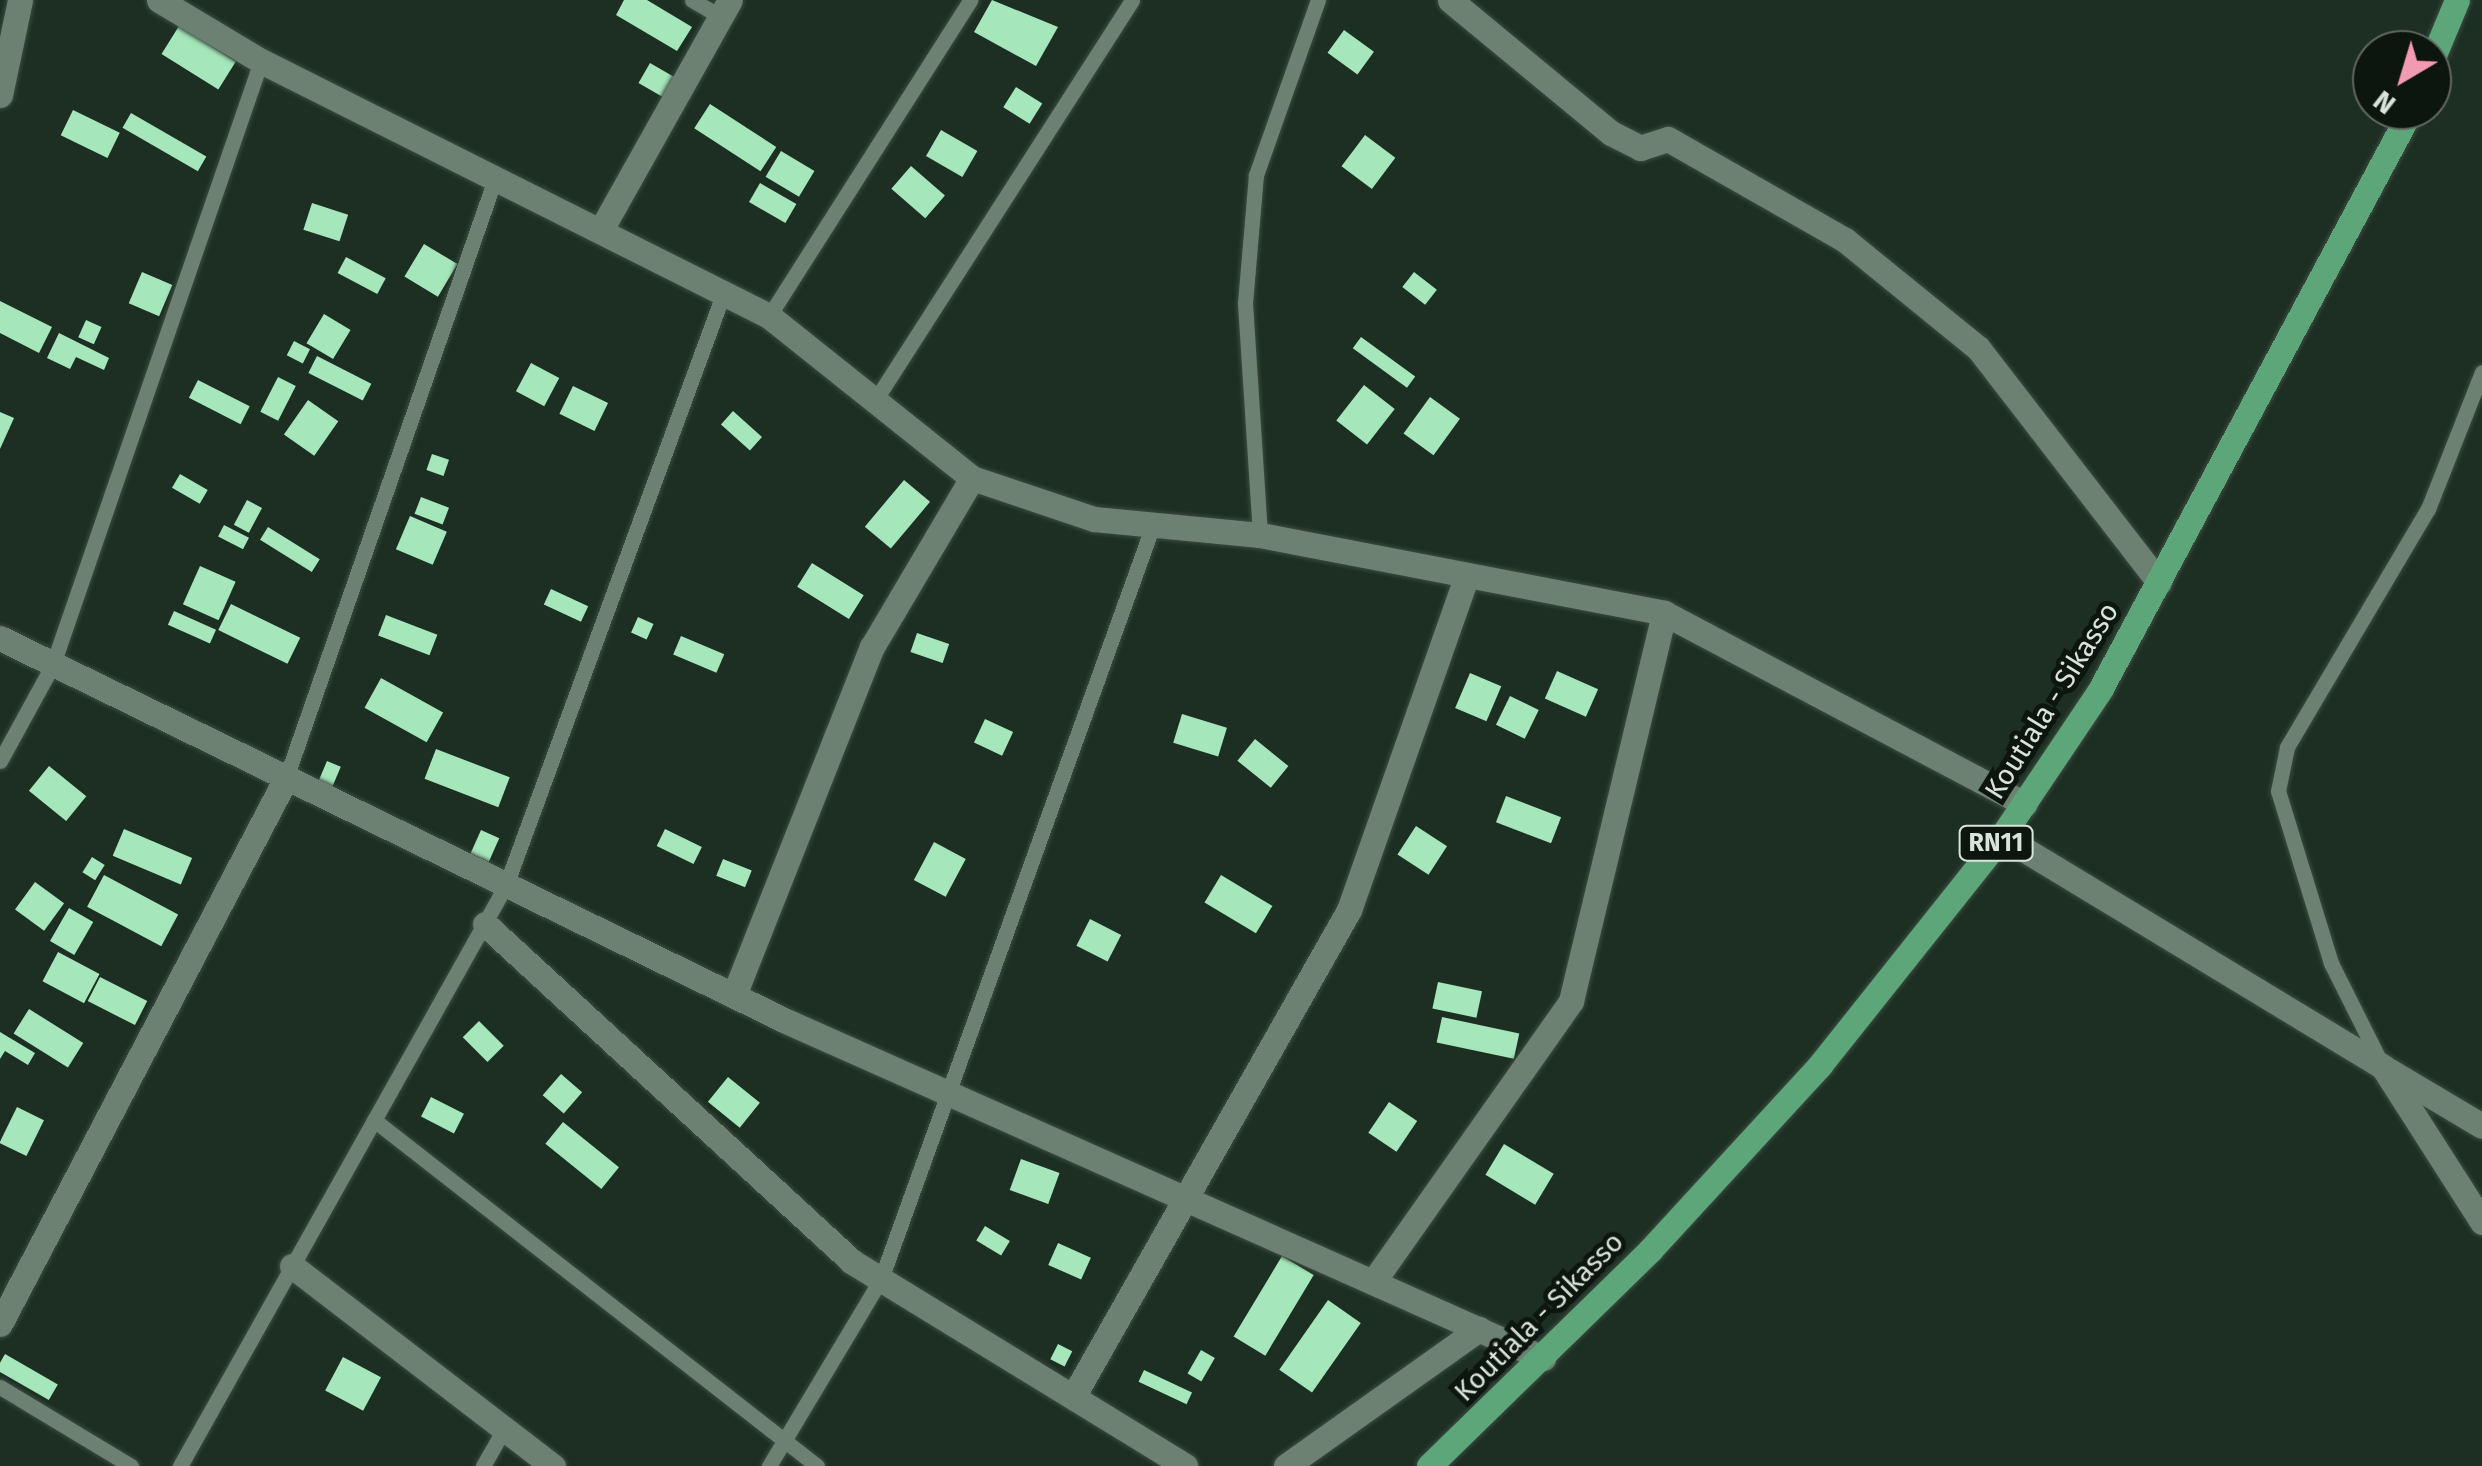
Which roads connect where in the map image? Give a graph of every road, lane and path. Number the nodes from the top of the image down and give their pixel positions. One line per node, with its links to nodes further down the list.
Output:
1 (20, 0): 11 (street)
2 (159, 0): 12 (street)
3 (692, 0): 9 (lane)
4 (970, 0): 18 (lane)
5 (1132, 0): 20 (lane)
6 (1318, 0): 23 (lane)
7 (1450, 0): 25 (street)
8 (2457, 0): 10 (main road)
9 (725, 8): 16 (street)
10 (2444, 30)
11 (5, 47): 13 (street)
12 (261, 61): 15 (street); 28 (lane)
13 (0, 95)
14 (2400, 130): 25 (main road, Koutiala - Sikasso / RN11)
15 (496, 176): 16 (street); 30 (lane)
16 (602, 228): 17 (street)
17 (724, 292): 18 (street); 33 (lane)
18 (769, 316): 20 (street)
19 (2482, 372): 36 (lane)
20 (876, 399): 21 (street)
21 (972, 478): 22 (street); 35 (street)
22 (1154, 524): 23 (street); 37 (lane)
23 (1260, 535): 24 (street)
24 (1467, 575): 26 (street); 40 (street)
25 (2160, 582): 31 (main road, Koutiala - Sikasso / RN11)
26 (1664, 613): 31 (street); 44 (street)
27 (0, 638): 28 (street)
28 (53, 664): 29 (lane); 30 (street)
29 (0, 762)
30 (286, 778): 33 (street); 45 (street)
31 (2024, 804): 32 (main road, Koutiala - Sikasso / RN11)
32 (2002, 836): 36 (street); 47 (main road, Koutiala - Sikasso / RN11)
33 (506, 885): 34 (lane); 35 (street)
34 (484, 924): 38 (lane); 43 (street)
35 (734, 996): 37 (street)
36 (2384, 1067): 39 (street); 41 (street)
37 (947, 1092): 40 (street); 43 (lane)
38 (374, 1120): 42 (lane); 51 (lane)
39 (2482, 1126)
40 (1185, 1199): 44 (street); 49 (street)
41 (2482, 1222)
42 (292, 1266): 50 (street); 53 (lane)
43 (882, 1279): 49 (street); 51 (lane)
44 (1373, 1282): 46 (street)
45 (0, 1324)
46 (1478, 1329): 47 (street); 59 (street)
47 (1543, 1358): 60 (main road, Koutiala - Sikasso / RN11)
48 (0, 1387): 52 (lane)
49 (1073, 1397): 58 (street)
50 (504, 1429): 54 (lane); 55 (street)
51 (784, 1440): 56 (lane); 57 (lane)
52 (131, 1466)
53 (180, 1466)
54 (483, 1466)
55 (552, 1466)
56 (769, 1466)
57 (818, 1466)
58 (1185, 1466)
59 (1286, 1466)
60 (1429, 1466)

